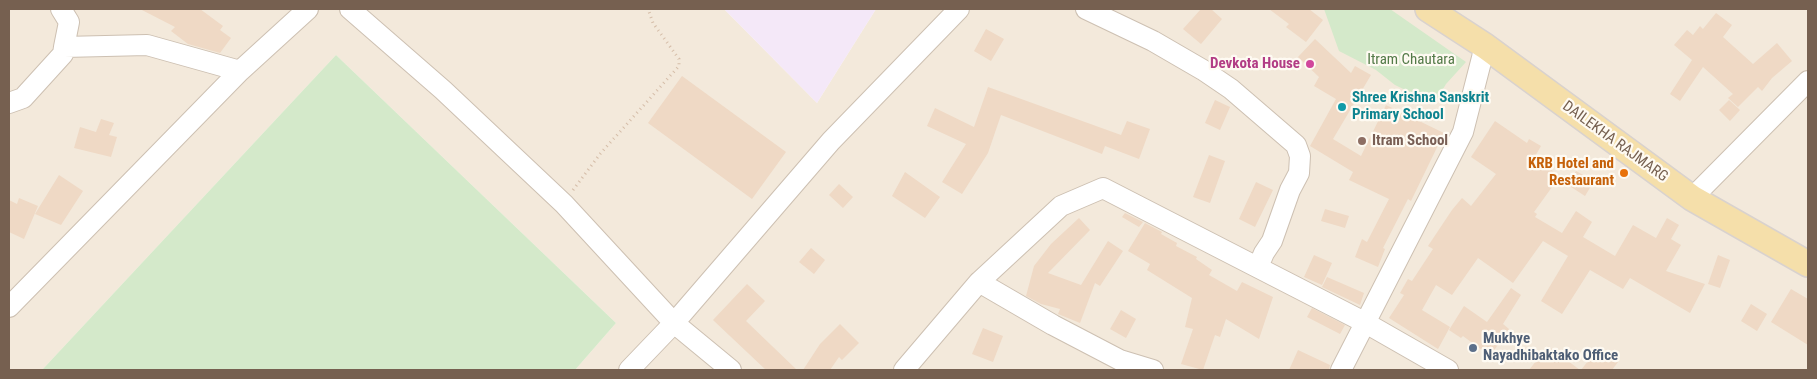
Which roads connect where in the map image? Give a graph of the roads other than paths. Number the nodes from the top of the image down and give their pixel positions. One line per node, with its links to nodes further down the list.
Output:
1 (62, 9): 8 (street)
2 (308, 9): 9 (street)
3 (350, 9): 18 (street)
4 (959, 9): 18 (street)
5 (1086, 9): 14 (street)
6 (1435, 11): 7 (main road, DAILEKHA RAJMARG)
7 (1485, 46): 12 (main road, DAILEKHA RAJMARG); 17 (street)
8 (64, 47): 9 (street); 11 (street)
9 (240, 71): 16 (street)
10 (1808, 81): 12 (street)
11 (9, 103)
12 (1692, 198): 13 (main road, DAILEKHA RAJMARG)
13 (1808, 264)
14 (1258, 267): 15 (street); 17 (street)
15 (979, 282): 21 (street); 22 (street)
16 (9, 307)
17 (1364, 322): 23 (street); 24 (street)
18 (674, 323): 19 (street); 20 (street)
19 (629, 370)
20 (731, 370)
21 (904, 370)
22 (1153, 370)
23 (1341, 370)
24 (1448, 370)

